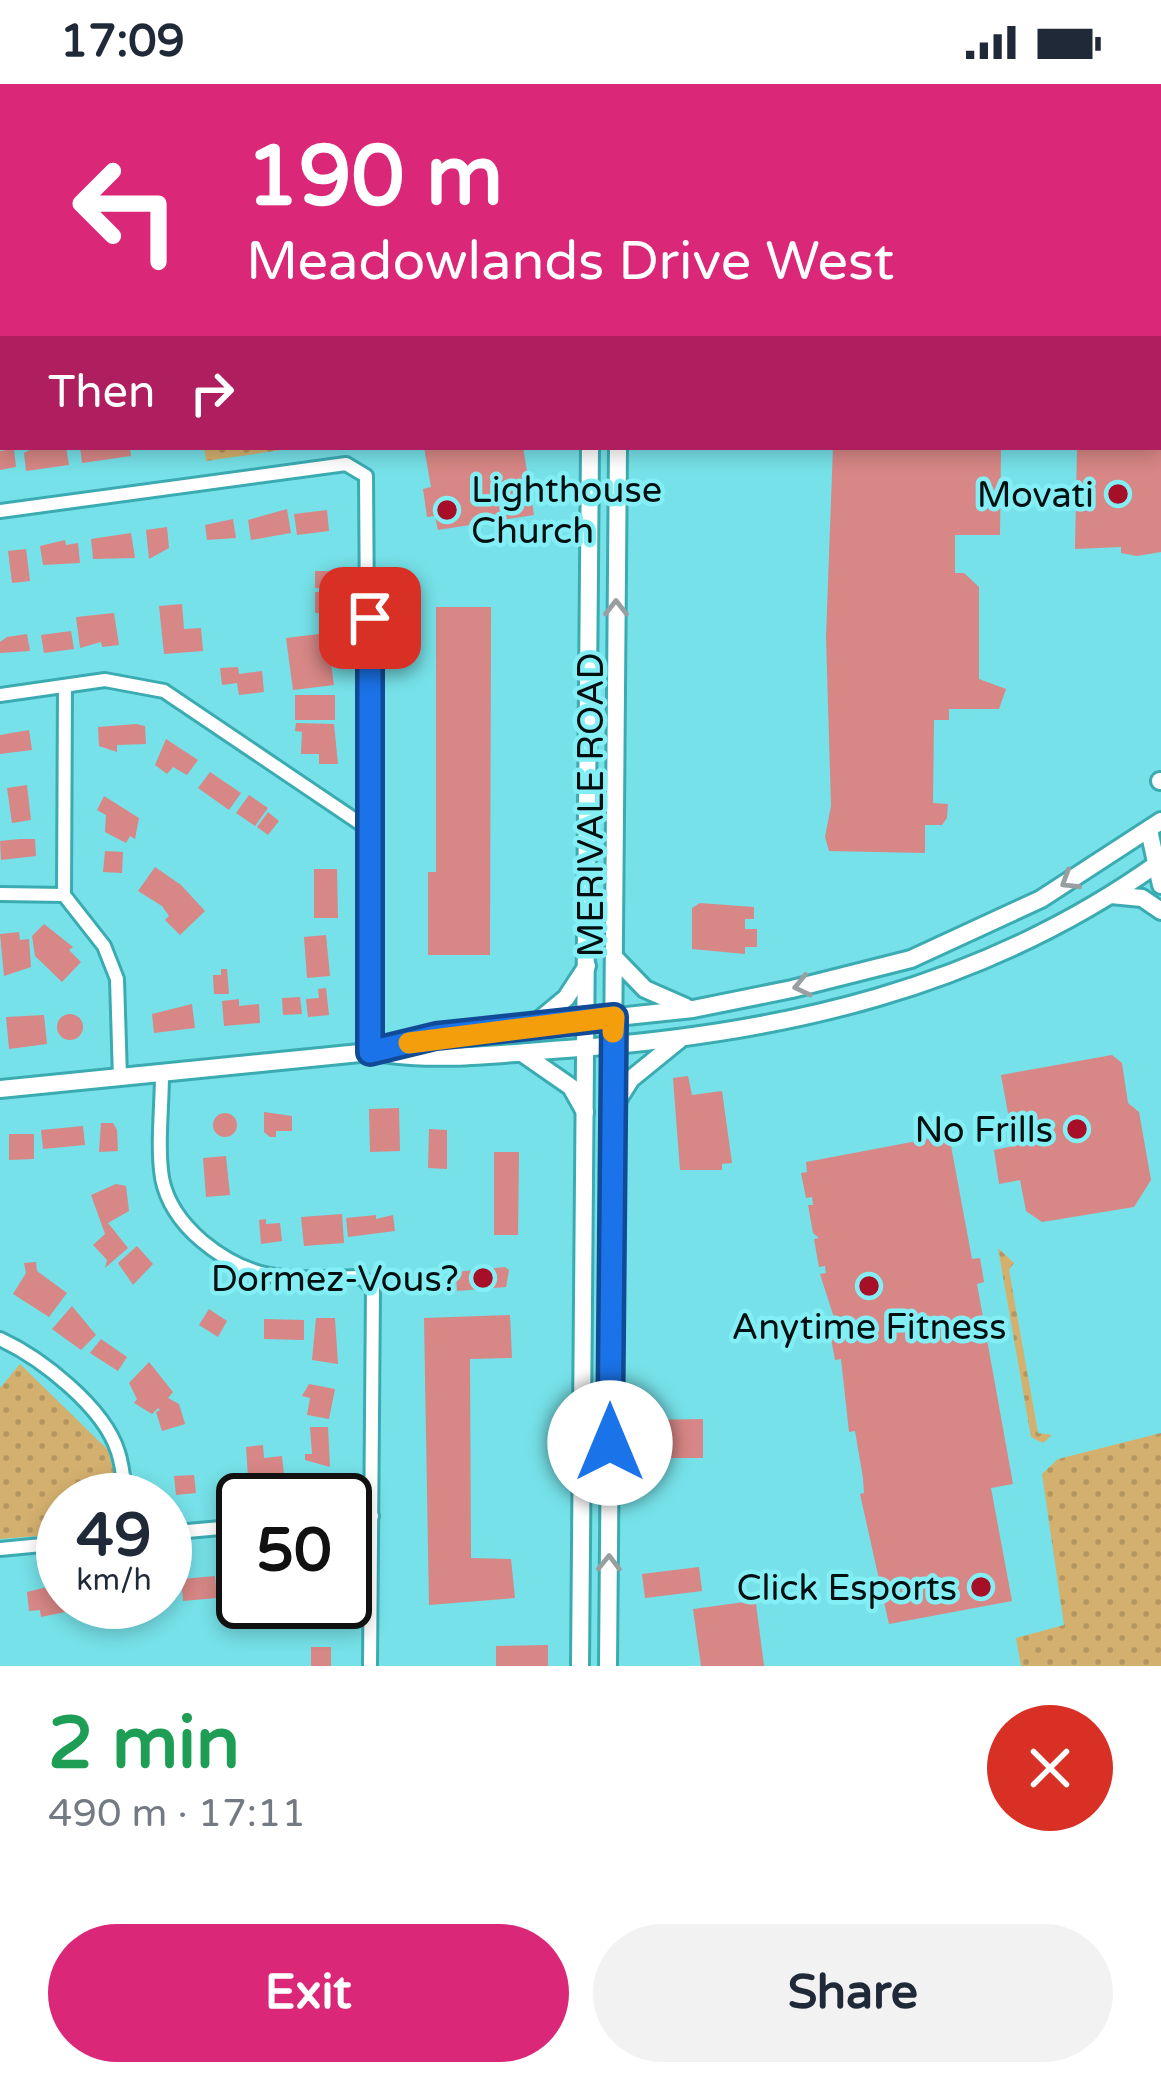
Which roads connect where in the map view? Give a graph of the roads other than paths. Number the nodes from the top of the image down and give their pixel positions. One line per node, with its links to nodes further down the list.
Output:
1 (590, 450): 15 (main road, MERIVALE ROAD)
2 (618, 450): 14 (main road, MERIVALE ROAD, one-way to 2)
3 (0, 511): 7 (street)
4 (65, 686): 5 (street); 7 (street); 11 (street)
5 (0, 695)
6 (1155, 826): 8 (main road); 16 (main road, one-way to 16)
7 (370, 830): 23 (street)
8 (1159, 862): 9 (main road); 12 (main road)
9 (1161, 885)
10 (0, 894): 11 (street)
11 (64, 895): 26 (street)
12 (1111, 896): 13 (main road); 20 (main road)
13 (1161, 911)
14 (614, 957): 16 (main road); 17 (main road, MERIVALE ROAD)
15 (590, 959): 18 (main road, MERIVALE ROAD); 19 (main road)
16 (693, 1009): 17 (main road)
17 (614, 1017): 18 (main road); 21 (main road, MERIVALE ROAD)
18 (589, 1019): 19 (main road); 22 (main road, MERIVALE ROAD)
19 (531, 1024): 23 (main road)
20 (681, 1039): 21 (main road); 28 (main road)
21 (613, 1046): 22 (main road); 28 (main road, MERIVALE ROAD)
22 (589, 1047): 24 (main road); 29 (main road, MERIVALE ROAD)
23 (370, 1052): 24 (main road); 25 (main road)
24 (521, 1052): 29 (main road)
25 (161, 1074): 26 (main road); 32 (street)
26 (120, 1078): 27 (main road)
27 (0, 1089)
28 (613, 1107): 38 (main road, MERIVALE ROAD, one-way to 28)
29 (588, 1115): 37 (main road, MERIVALE ROAD)
30 (0, 1340): 31 (street)
31 (121, 1473)
32 (372, 1516)
33 (36, 1546): 34 (street)
34 (0, 1550)
35 (370, 1629): 36 (street)
36 (370, 1666)
37 (580, 1666)
38 (608, 1666)

